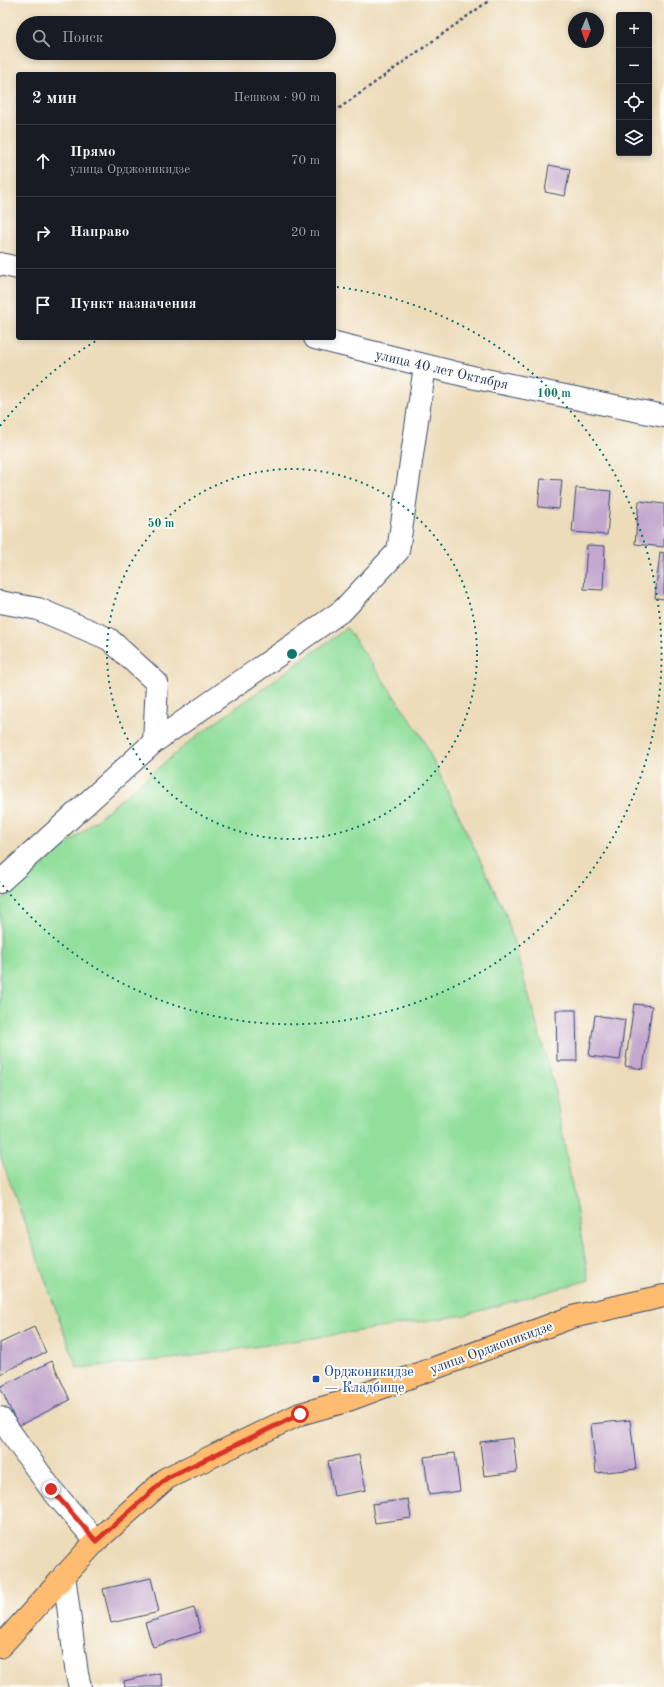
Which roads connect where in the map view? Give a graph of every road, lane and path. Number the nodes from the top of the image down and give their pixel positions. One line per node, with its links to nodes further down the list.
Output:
1 (490, 0): 2 (path)
2 (336, 111)
3 (0, 264): 4 (street)
4 (16, 268)
5 (323, 340): 6 (street, улица 40 лет Октября)
6 (425, 366): 7 (street, улица 40 лет Октября); 9 (street)
7 (664, 416)
8 (0, 602): 9 (street)
9 (154, 742): 10 (street)
10 (0, 882)
11 (664, 1296): 13 (main road, улица Орджоникидзе)
12 (0, 1418): 13 (street)
13 (96, 1541): 14 (main road, улица Орджоникидзе)
14 (64, 1575): 15 (main road, улица Орджоникидзе); 16 (street)
15 (0, 1647)
16 (80, 1687)

